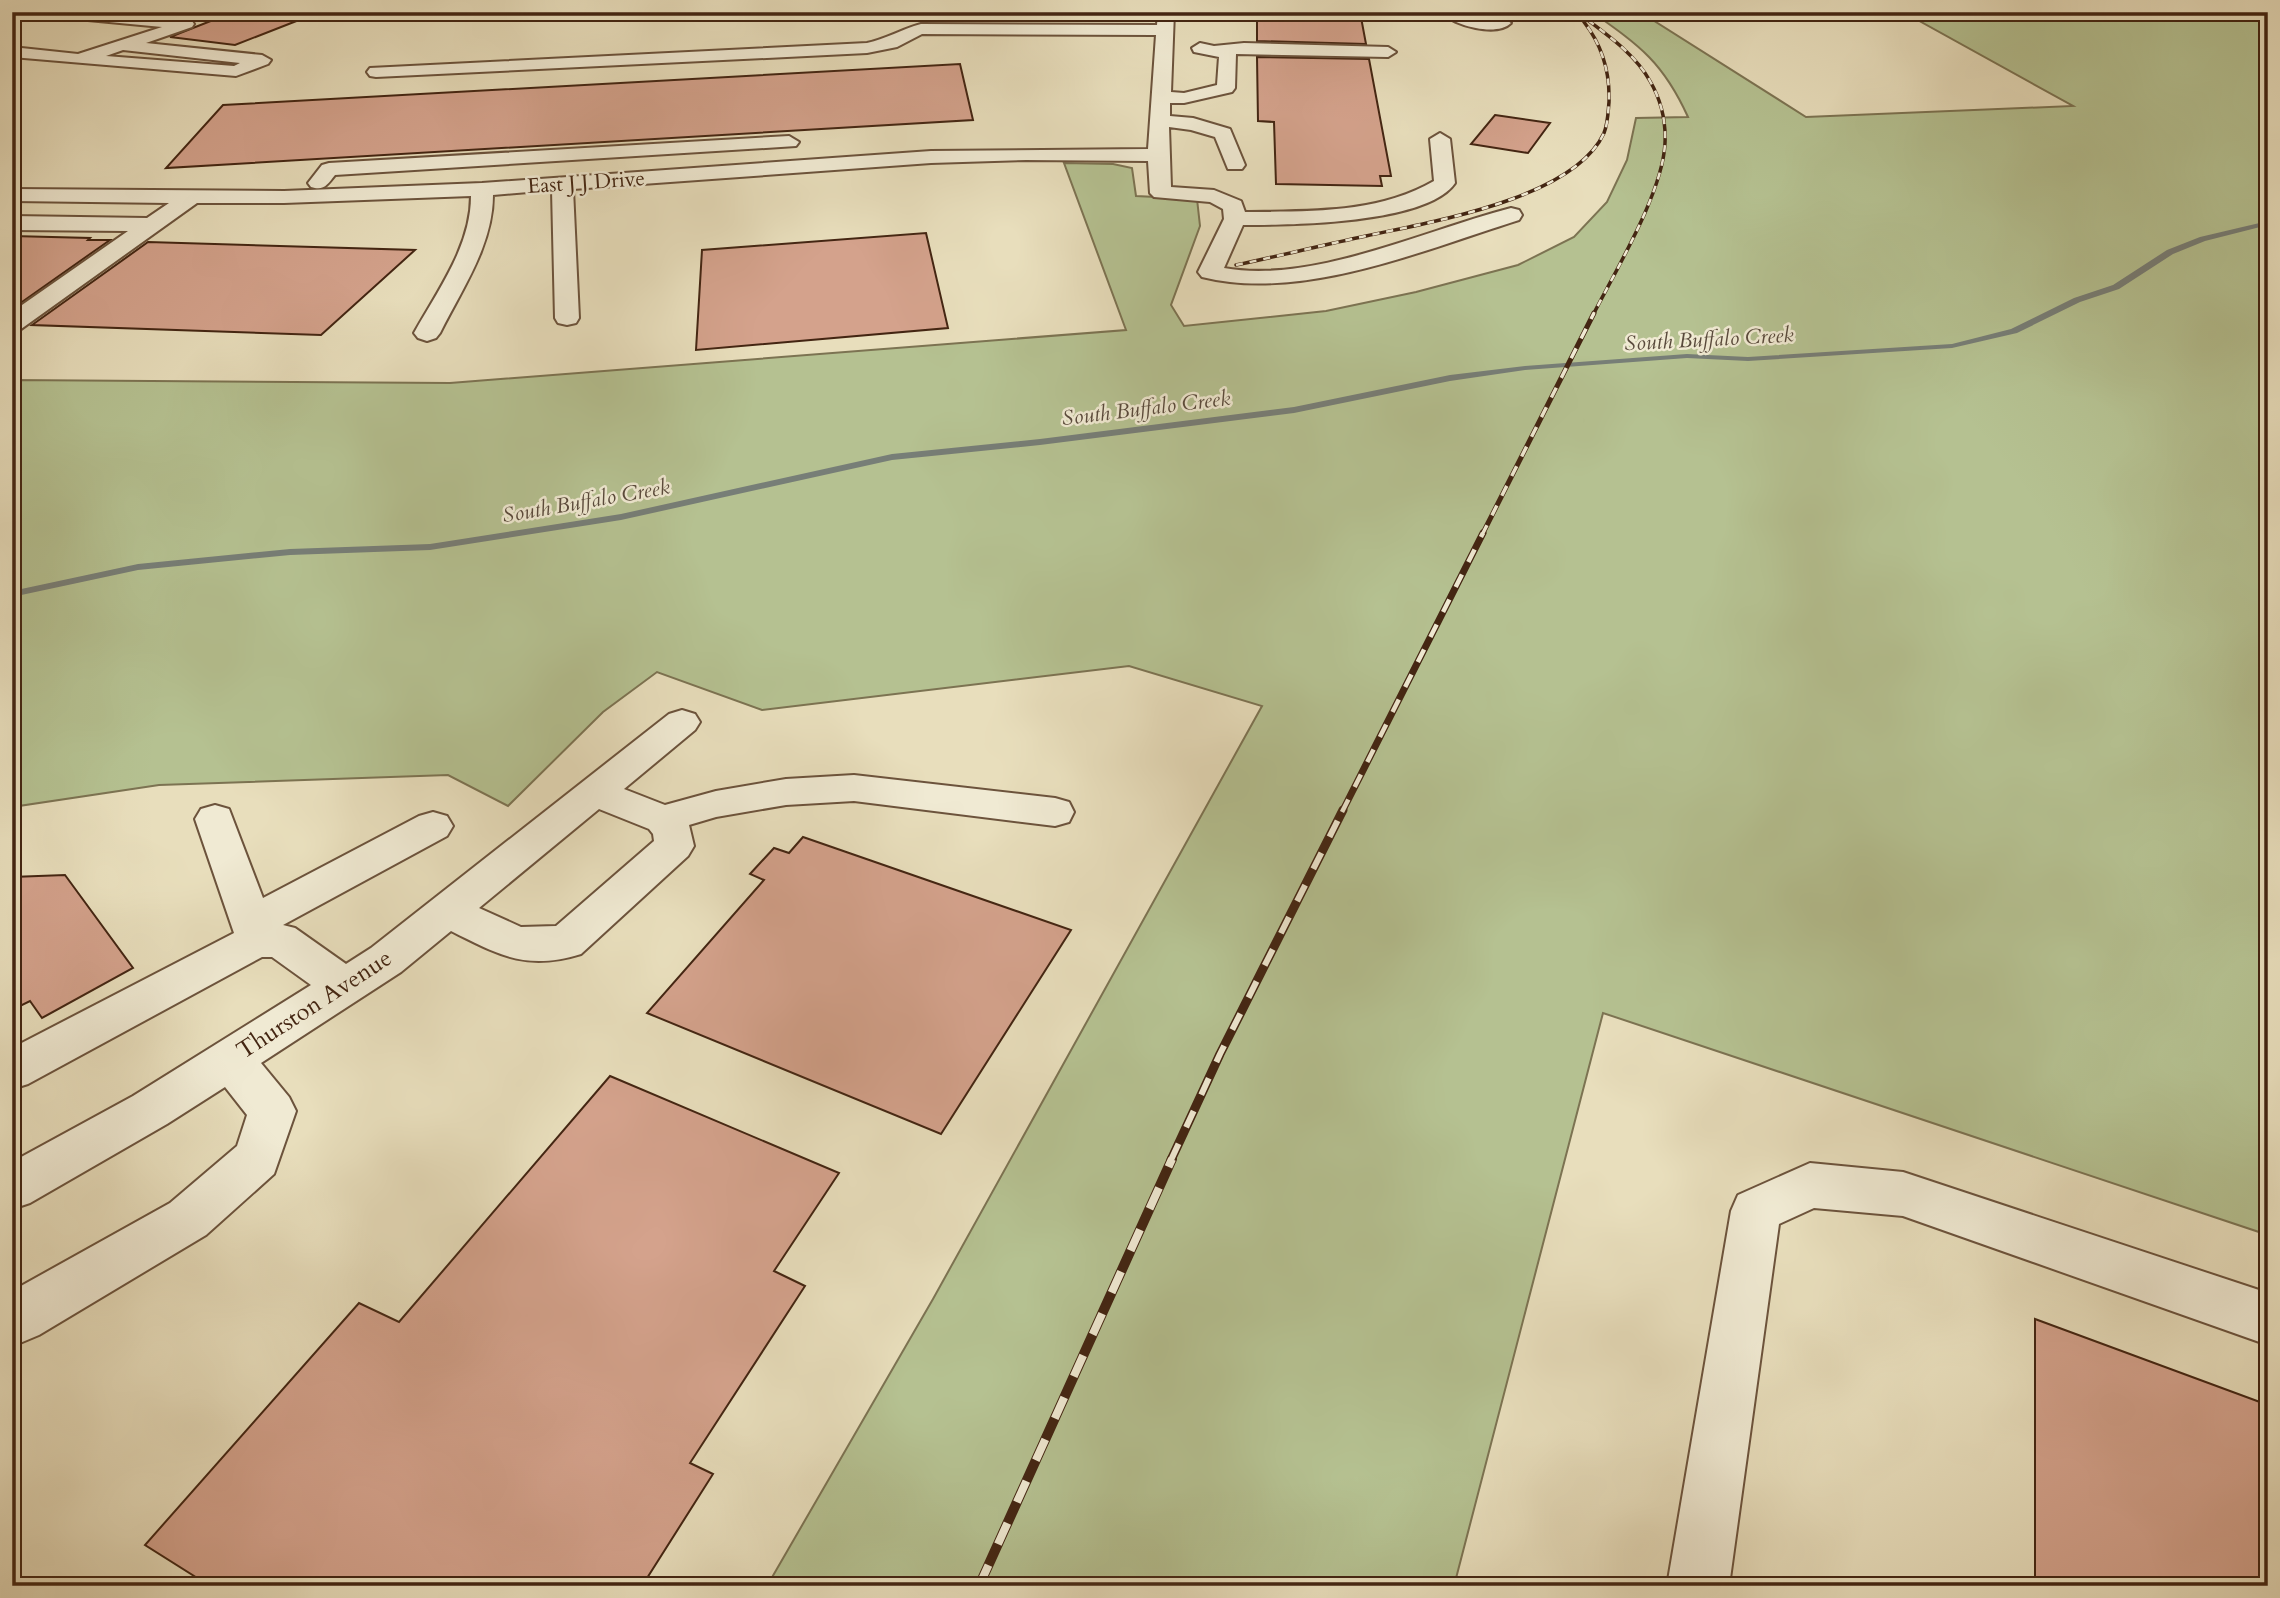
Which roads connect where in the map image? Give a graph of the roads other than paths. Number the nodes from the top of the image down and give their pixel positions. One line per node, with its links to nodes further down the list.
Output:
1 (56, 12): 5 (street)
2 (1449, 12): 3 (street)
3 (1503, 23)
4 (1166, 30): 6 (street); 10 (street); 11 (street)
5 (122, 45): 9 (street); 9 (street)
6 (1218, 50): 8 (street); 11 (street)
7 (12, 52): 9 (street)
8 (1388, 52)
9 (79, 59)
10 (376, 72)
11 (1163, 97): 12 (street)
12 (1161, 121): 16 (street); 18 (street)
13 (868, 138): 17 (street)
14 (1440, 139): 25 (street)
15 (813, 141): 22 (street)
16 (1158, 155): 17 (street, East J J Drive); 25 (street)
17 (869, 162): 19 (street, East J J Drive)
18 (1235, 165)
19 (562, 184): 20 (street, East J J Drive); 28 (street)
20 (482, 189): 22 (street, East J J Drive); 30 (street)
21 (12, 195): 23 (street, East J J Drive)
22 (308, 196): 23 (street, East J J Drive)
23 (191, 197): 27 (street)
24 (1511, 215): 25 (street)
25 (1235, 219)
26 (12, 223): 27 (street)
27 (151, 225): 29 (street)
28 (567, 318)
29 (12, 324)
30 (427, 333)
31 (682, 722): 32 (street, Thurston Avenue)
32 (597, 793): 35 (street); 37 (street, Thurston Avenue)
33 (1055, 812): 35 (street)
34 (215, 819): 38 (street)
35 (663, 819): 37 (street)
36 (433, 826): 38 (street)
37 (448, 911): 39 (street, Thurston Avenue)
38 (246, 939): 39 (street); 41 (street)
39 (345, 986): 40 (street, Thurston Avenue)
40 (230, 1059): 42 (street, Thurston Avenue); 43 (street)
41 (12, 1070)
42 (12, 1187)
43 (12, 1317)
44 (2268, 1319): 45 (street)
45 (1698, 1586)

